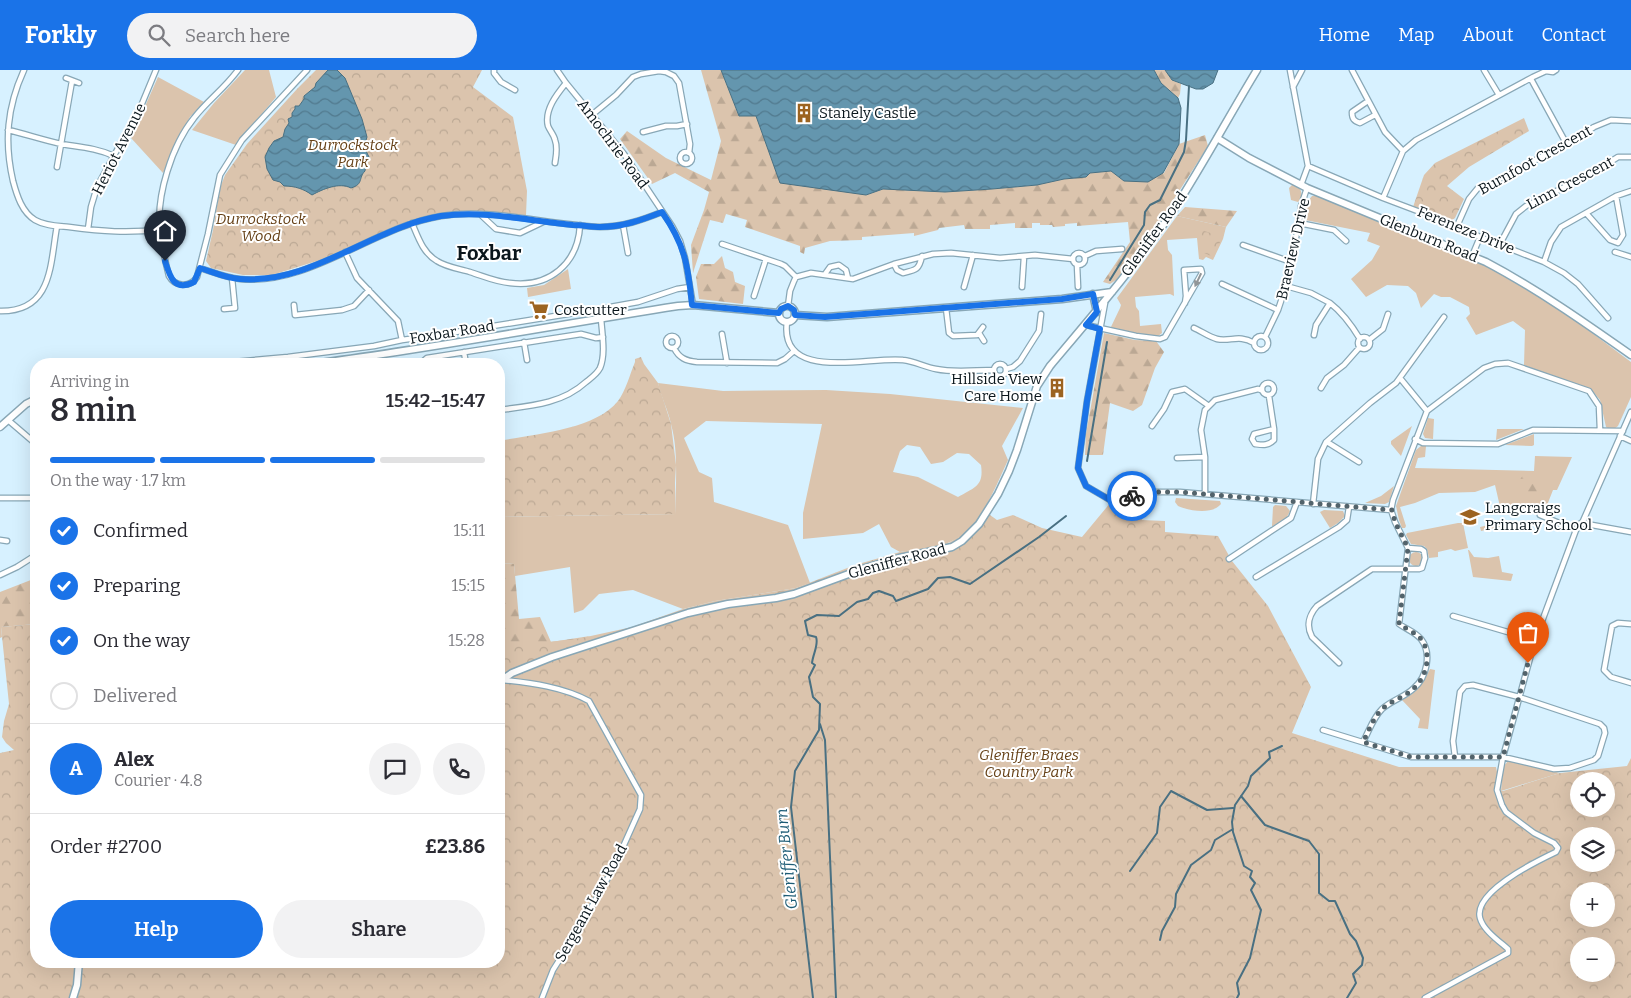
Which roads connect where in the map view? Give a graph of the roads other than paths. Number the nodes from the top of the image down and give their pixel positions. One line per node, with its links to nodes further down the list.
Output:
1 (24, 70): 27 (street)
2 (156, 70): 34 (street, Heriot Avenue)
3 (238, 70): 54 (street)
4 (306, 70): 76 (street)
5 (494, 70): 20 (street)
6 (558, 70): 18 (street, Amochrie Road)
7 (1256, 70): 29 (street, Gleniffer Road)
8 (1290, 70): 19 (street)
9 (1302, 70): 19 (street)
10 (1352, 70): 22 (street)
11 (1484, 70): 21 (street)
12 (1556, 70): 13 (street)
13 (1546, 71): 15 (street)
14 (66, 78): 16 (street)
15 (1531, 79): 21 (street); 30 (street)
16 (72, 81): 17 (street); 31 (street)
17 (80, 83)
18 (566, 83): 23 (street, Amochrie Road); 36 (street)
19 (1293, 87): 38 (street)
20 (515, 90)
21 (1498, 95): 32 (street)
22 (1368, 101): 24 (street); 24 (street)
23 (593, 114): 26 (street); 43 (street, Amochrie Road)
24 (1375, 115): 32 (street)
25 (1631, 121): 30 (street, Burnfoot Crescent)
26 (687, 124): 28 (street); 33 (street)
27 (8, 130): 31 (street); 51 (street)
28 (643, 132)
29 (1217, 138): 39 (street, Glenburn Road); 88 (street, Gleniffer Road)
30 (1566, 143): 52 (street, Burnfoot Crescent)
31 (61, 144): 34 (street); 37 (street)
32 (1403, 151): 42 (street)
33 (689, 153)
34 (114, 156): 53 (street, Heriot Avenue)
35 (1631, 157): 58 (street, Linn Crescent)
36 (555, 163)
37 (57, 166)
38 (1308, 166): 39 (street); 42 (street, Fereneze Drive)
39 (1304, 186): 48 (street, Braeview Drive); 68 (street, Glenburn Road)
40 (1631, 191): 41 (street)
41 (1616, 196): 44 (street); 44 (street)
42 (1383, 198): 52 (street, Fereneze Drive)
43 (662, 212): 50 (street); 83 (street, Amochrie Road)
44 (1586, 213): 73 (street)
45 (480, 214): 46 (street); 46 (street); 47 (street)
46 (544, 221): 49 (street)
47 (412, 223): 49 (street); 61 (street)
48 (1299, 223): 56 (street); 72 (street, Braeview Drive)
49 (580, 225): 50 (street)
50 (622, 225): 63 (street)
51 (57, 226): 53 (street); 100 (street)
52 (1457, 226): 55 (street, Fereneze Drive)
53 (88, 229): 54 (street)
54 (160, 229): 76 (street)
55 (1480, 238): 58 (street, Fereneze Drive); 68 (street)
56 (1346, 241)
57 (722, 244): 70 (street)
58 (1500, 244): 73 (street, Fereneze Drive)
59 (1244, 245): 72 (street)
60 (1122, 249): 67 (street)
61 (345, 252): 78 (street); 87 (street)
62 (1615, 252): 69 (street)
63 (628, 253)
64 (973, 255): 65 (street); 66 (street); 84 (street)
65 (922, 256): 74 (street); 74 (street)
66 (1024, 256): 71 (street); 85 (street)
67 (1085, 256): 71 (street); 75 (street)
68 (1472, 256): 129 (street, Glenburn Road)
69 (1631, 257)
70 (766, 259): 79 (street); 90 (street)
71 (1073, 259): 75 (street)
72 (1291, 262): 82 (street, Braeview Drive)
73 (1544, 262): 108 (street, Fereneze Drive)
74 (894, 264): 80 (street)
75 (1078, 265): 86 (street)
76 (200, 268): 78 (street)
77 (826, 274): 79 (street); 80 (street); 80 (street)
78 (232, 278): 98 (street)
79 (796, 278): 96 (street)
80 (848, 278)
81 (1222, 284): 99 (street)
82 (1286, 286): 93 (street); 99 (street, Braeview Drive)
83 (690, 287): 95 (street, Amochrie Road); 120 (street, Foxbar Road)
84 (964, 287)
85 (1022, 287)
86 (1078, 287)
87 (369, 290): 94 (street); 120 (street)
88 (1112, 292): 89 (street); 91 (street, Gleniffer Road)
89 (1093, 294): 97 (street); 101 (street)
90 (754, 296)
91 (1105, 303): 101 (street, Gleniffer Road); 113 (street)
92 (1184, 303): 92 (street, one-way to 92); 113 (street)
93 (1330, 303): 116 (street); 119 (street)
94 (294, 305)
95 (692, 305): 102 (street, Foxbar Road); 107 (street, Foxbar Road)
96 (788, 306): 102 (street); 105 (street)
97 (946, 308): 105 (street); 114 (street)
98 (224, 309)
99 (1278, 310): 118 (street, Braeview Drive)
100 (0, 311)
101 (1097, 312): 110 (street, Gleniffer Road)
102 (779, 313): 109 (street)
103 (1041, 314): 136 (street)
104 (1388, 314): 121 (street)
105 (795, 315): 109 (street)
106 (1444, 316): 138 (street)
107 (601, 318): 117 (street); 131 (street, Foxbar Road)
108 (1608, 318)
109 (787, 322): 128 (street)
110 (1086, 325): 113 (street); 184 (street, Gleniffer Road)
111 (982, 327): 114 (street)
112 (1194, 328): 124 (street)
113 (1100, 329): 161 (street)
114 (979, 333): 122 (street)
115 (722, 334): 135 (street)
116 (1314, 335)
117 (603, 337): 123 (street); 144 (street)
118 (1265, 337): 124 (street); 124 (street)
119 (1360, 339): 121 (street); 126 (street)
120 (402, 340): 130 (street, Foxbar Road)
121 (1369, 340): 126 (street)
122 (984, 341)
123 (524, 342): 127 (street); 134 (street)
124 (1254, 343)
125 (674, 348): 135 (street)
126 (1360, 348): 139 (street)
127 (464, 352): 132 (street); 133 (street)
128 (794, 352): 135 (street); 137 (street)
129 (1631, 355)
130 (277, 358)
131 (352, 358)
132 (428, 358)
133 (465, 358)
134 (527, 360)
135 (727, 362)
136 (1006, 369): 137 (street); 137 (street)
137 (994, 370)
138 (1400, 378): 145 (street); 157 (street)
139 (1321, 388)
140 (1261, 390): 141 (street); 141 (street); 143 (street)
141 (1269, 396): 150 (street)
142 (30, 402): 147 (street)
143 (1209, 406): 149 (street); 158 (street)
144 (505, 409)
145 (1427, 411): 151 (street); 155 (street)
146 (1631, 412): 152 (street)
147 (8, 420): 148 (street); 154 (street)
148 (0, 426)
149 (1152, 426)
150 (1274, 429): 150 (street)
151 (1600, 430): 152 (street); 155 (street)
152 (1623, 431): 153 (street)
153 (1620, 436): 156 (street); 169 (street)
154 (30, 439)
155 (1415, 440): 167 (street)
156 (1631, 441)
157 (1327, 442): 160 (street); 165 (street)
158 (1206, 457): 159 (street); 161 (street)
159 (1177, 458)
160 (1359, 462)
161 (1205, 494): 164 (street)
162 (0, 498): 163 (street)
163 (30, 498)
164 (1297, 502): 165 (street); 176 (street)
165 (1313, 504): 166 (street)
166 (1349, 507): 167 (street); 179 (street)
167 (1392, 510): 174 (street)
168 (1540, 515): 170 (street)
169 (1581, 524): 170 (street); 171 (street)
170 (1576, 530): 182 (street)
171 (1631, 532)
172 (0, 540): 173 (street)
173 (7, 541)
174 (1408, 548): 177 (street); 177 (street)
175 (30, 559): 178 (street)
176 (1229, 559)
177 (1405, 569): 183 (street); 189 (street)
178 (0, 575)
179 (1256, 578)
180 (1452, 616): 182 (street)
181 (1631, 624): 186 (street)
182 (1535, 640): 187 (street)
183 (1339, 663)
184 (505, 678)
185 (505, 681): 194 (street, Sergeant Law Road)
186 (1631, 683)
187 (1519, 698): 190 (street); 191 (street); 191 (street)
188 (1323, 730): 189 (street)
189 (1363, 742): 190 (street)
190 (1455, 757): 191 (street)
191 (1503, 757): 195 (street)
192 (78, 968): 193 (street)
193 (74, 998)
194 (542, 998)
195 (1425, 998)

